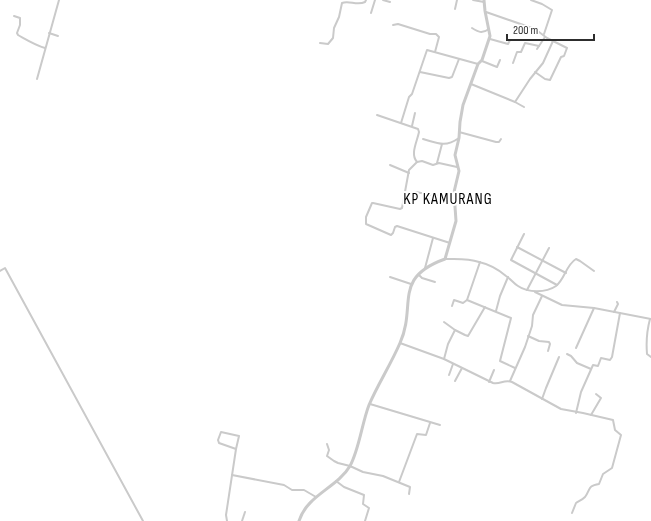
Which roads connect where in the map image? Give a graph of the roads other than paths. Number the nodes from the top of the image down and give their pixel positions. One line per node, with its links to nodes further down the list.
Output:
1 (59, 0): 18 (street)
2 (366, 0): 24 (street)
3 (375, 0): 13 (street)
4 (380, 0): 5 (street)
5 (383, 0): 10 (street)
6 (457, 0): 11 (street)
7 (473, 0): 9 (street)
8 (531, 0): 20 (street)
9 (484, 1): 12 (street)
10 (390, 2)
11 (455, 9)
12 (484, 11): 17 (street); 20 (street)
13 (371, 13)
14 (14, 16): 26 (street)
15 (393, 25): 28 (street)
16 (472, 28): 17 (street)
17 (488, 29): 21 (street)
18 (49, 33): 19 (street); 26 (street)
19 (58, 36)
20 (544, 36): 23 (street); 25 (street)
21 (490, 38): 22 (street); 31 (street)
22 (510, 40)
23 (553, 41): 35 (street); 35 (street)
24 (320, 43)
25 (539, 46): 27 (street); 32 (street)
26 (45, 48): 36 (street)
27 (537, 49)
28 (435, 52): 29 (street); 34 (street)
29 (459, 59): 33 (street); 34 (street)
30 (500, 60): 31 (street)
31 (482, 62): 33 (street)
32 (513, 63)
33 (478, 64): 37 (street)
34 (420, 72): 42 (street)
35 (535, 72): 38 (street)
36 (37, 79)
37 (471, 84): 38 (street); 44 (street)
38 (515, 102): 39 (street)
39 (524, 107)
40 (415, 113): 43 (street)
41 (377, 114): 42 (street)
42 (402, 122): 43 (street)
43 (412, 126): 49 (street)
44 (459, 132): 45 (street); 47 (street)
45 (459, 138): 48 (street); 52 (street)
46 (423, 139): 48 (street)
47 (502, 139)
48 (442, 144): 50 (street)
49 (417, 162): 50 (street); 53 (street)
50 (436, 163): 52 (street)
51 (390, 165): 53 (street)
52 (458, 167): 55 (street)
53 (409, 173): 57 (street)
54 (416, 192): 55 (street)
55 (454, 198): 58 (street)
56 (524, 234): 59 (street)
57 (433, 238): 58 (street); 64 (street)
58 (451, 243): 61 (street)
59 (517, 247): 62 (street); 68 (street)
60 (549, 248): 62 (street)
61 (445, 259): 63 (street); 64 (street)
62 (542, 260): 67 (street); 68 (street)
63 (480, 262): 71 (street); 78 (street)
64 (425, 268): 69 (street)
65 (0, 271): 123 (street)
66 (594, 271): 67 (street)
67 (566, 273): 74 (street)
68 (535, 274): 74 (street); 75 (street)
69 (419, 275): 72 (street); 73 (street)
70 (390, 277): 73 (street)
71 (508, 277): 75 (street); 83 (street)
72 (434, 282)
73 (411, 284): 90 (street)
74 (557, 285): 76 (street)
75 (527, 290): 76 (street)
76 (534, 292): 77 (street)
77 (542, 296): 82 (street); 89 (street)
78 (467, 300): 80 (street); 81 (street)
79 (617, 302): 84 (street)
80 (452, 306)
81 (485, 307): 83 (street); 88 (street)
82 (594, 308): 84 (street); 91 (street)
83 (496, 312): 99 (street)
84 (614, 312): 85 (street)
85 (620, 313): 86 (street); 101 (street)
86 (650, 319): 95 (street)
87 (444, 322): 88 (street)
88 (455, 330): 96 (street)
89 (528, 336): 92 (street); 99 (street)
90 (400, 343): 96 (street); 108 (street)
91 (576, 348)
92 (548, 352)
93 (567, 354): 101 (street)
94 (559, 357): 107 (street)
95 (651, 357)
96 (444, 359): 97 (street)
97 (453, 364): 98 (street); 102 (street)
98 (462, 368): 103 (street); 105 (street)
99 (515, 368): 104 (street)
100 (494, 370): 105 (street)
101 (591, 370): 109 (street)
102 (449, 375)
103 (455, 381)
104 (510, 381): 105 (street); 107 (street)
105 (489, 382)
106 (596, 394): 110 (street)
107 (542, 399): 109 (street)
108 (370, 404): 111 (street); 115 (street)
109 (576, 413): 110 (street)
110 (591, 415): 122 (street)
111 (430, 423): 112 (street); 118 (street)
112 (440, 426)
113 (327, 444): 115 (street)
114 (236, 449): 114 (street); 116 (street)
115 (350, 466): 117 (street); 118 (street)
116 (232, 475): 120 (street); 124 (street)
117 (336, 481): 120 (street); 127 (street)
118 (399, 482): 119 (street)
119 (409, 494)
120 (316, 497): 126 (street)
121 (245, 512): 125 (street)
122 (572, 513)
123 (142, 521)
124 (227, 521)
125 (242, 521)
126 (299, 521)
127 (365, 521)

